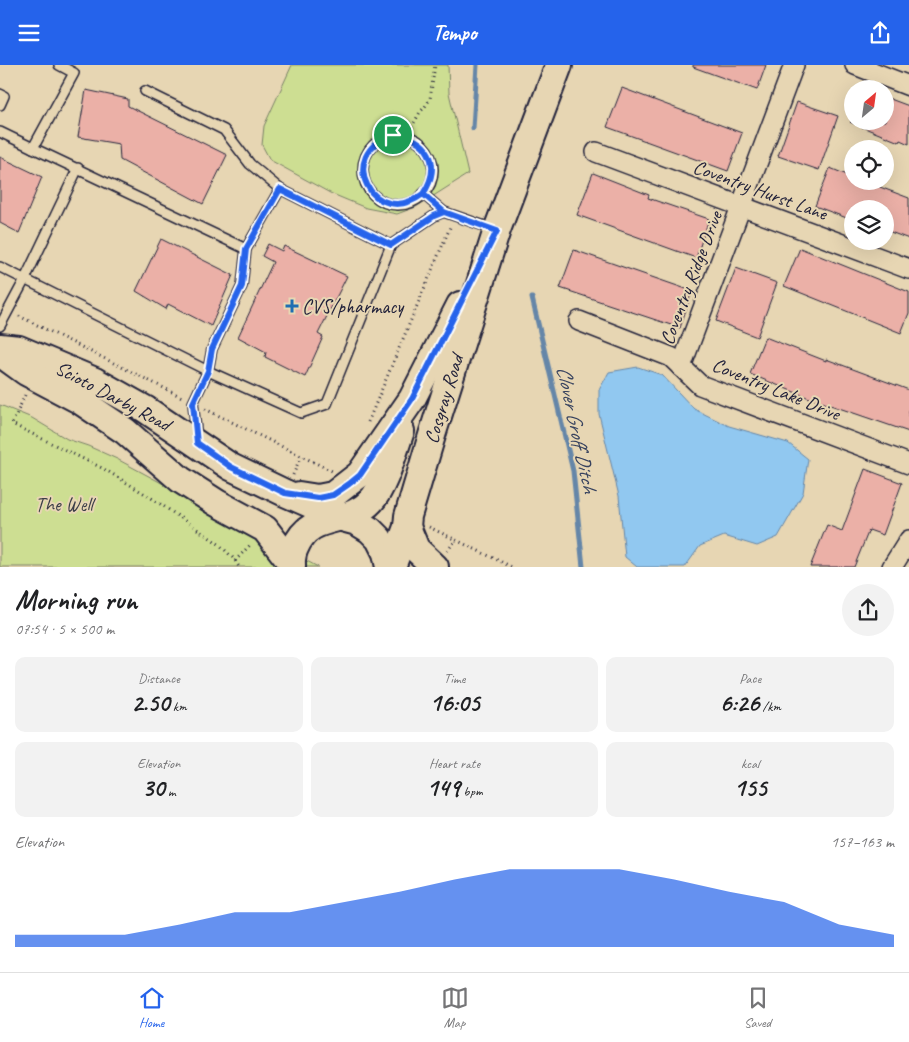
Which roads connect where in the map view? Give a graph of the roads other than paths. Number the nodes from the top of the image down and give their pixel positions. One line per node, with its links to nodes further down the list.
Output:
1 (59, 65): 10 (lane)
2 (559, 65): 17 (main road, Cosgray Road)
3 (794, 65): 15 (street, Coventry Ridge Drive)
4 (855, 65): 5 (street)
5 (909, 85)
6 (144, 91): 13 (lane)
7 (0, 94): 8 (lane)
8 (0, 105)
9 (0, 132): 10 (lane)
10 (33, 147): 12 (lane)
11 (596, 153): 15 (street, Coventry Hurst Lane)
12 (78, 168): 19 (lane); 22 (lane)
13 (280, 189): 18 (lane); 19 (lane)
14 (423, 194): 14 (lane); 16 (lane)
15 (742, 207): 21 (street, Coventry Hurst Lane); 27 (street, Coventry Ridge Drive)
16 (444, 212): 17 (lane); 18 (lane)
17 (497, 231): 29 (main road, Cosgray Road); 34 (main road, Cosgray Road)
18 (391, 245): 28 (lane)
19 (246, 249): 28 (lane)
20 (0, 267): 22 (lane)
21 (909, 269)
22 (25, 279): 24 (lane); 28 (lane)
23 (579, 321): 27 (street, Coventry Lake Drive)
24 (0, 326)
25 (0, 347): 30 (main road, Scioto Darby Road)
26 (0, 353): 36 (main road, Scioto Darby Road)
27 (681, 367): 31 (street, Coventry Lake Drive)
28 (208, 371): 30 (lane)
29 (412, 399): 32 (main road, Cosgray Road); 33 (main road, Cosgray Road)
30 (197, 443): 32 (main road, Scioto Darby Road)
31 (909, 464)
32 (288, 485): 33 (main road, Scioto Darby Road)
33 (342, 518): 36 (main road, Cosgray Road); 37 (main road, Scioto Darby Road)
34 (407, 522): 37 (main road, Cosgray Road); 38 (main road)
35 (909, 540): 39 (street)
36 (292, 566)
37 (391, 567)
38 (435, 567)
39 (892, 567)

